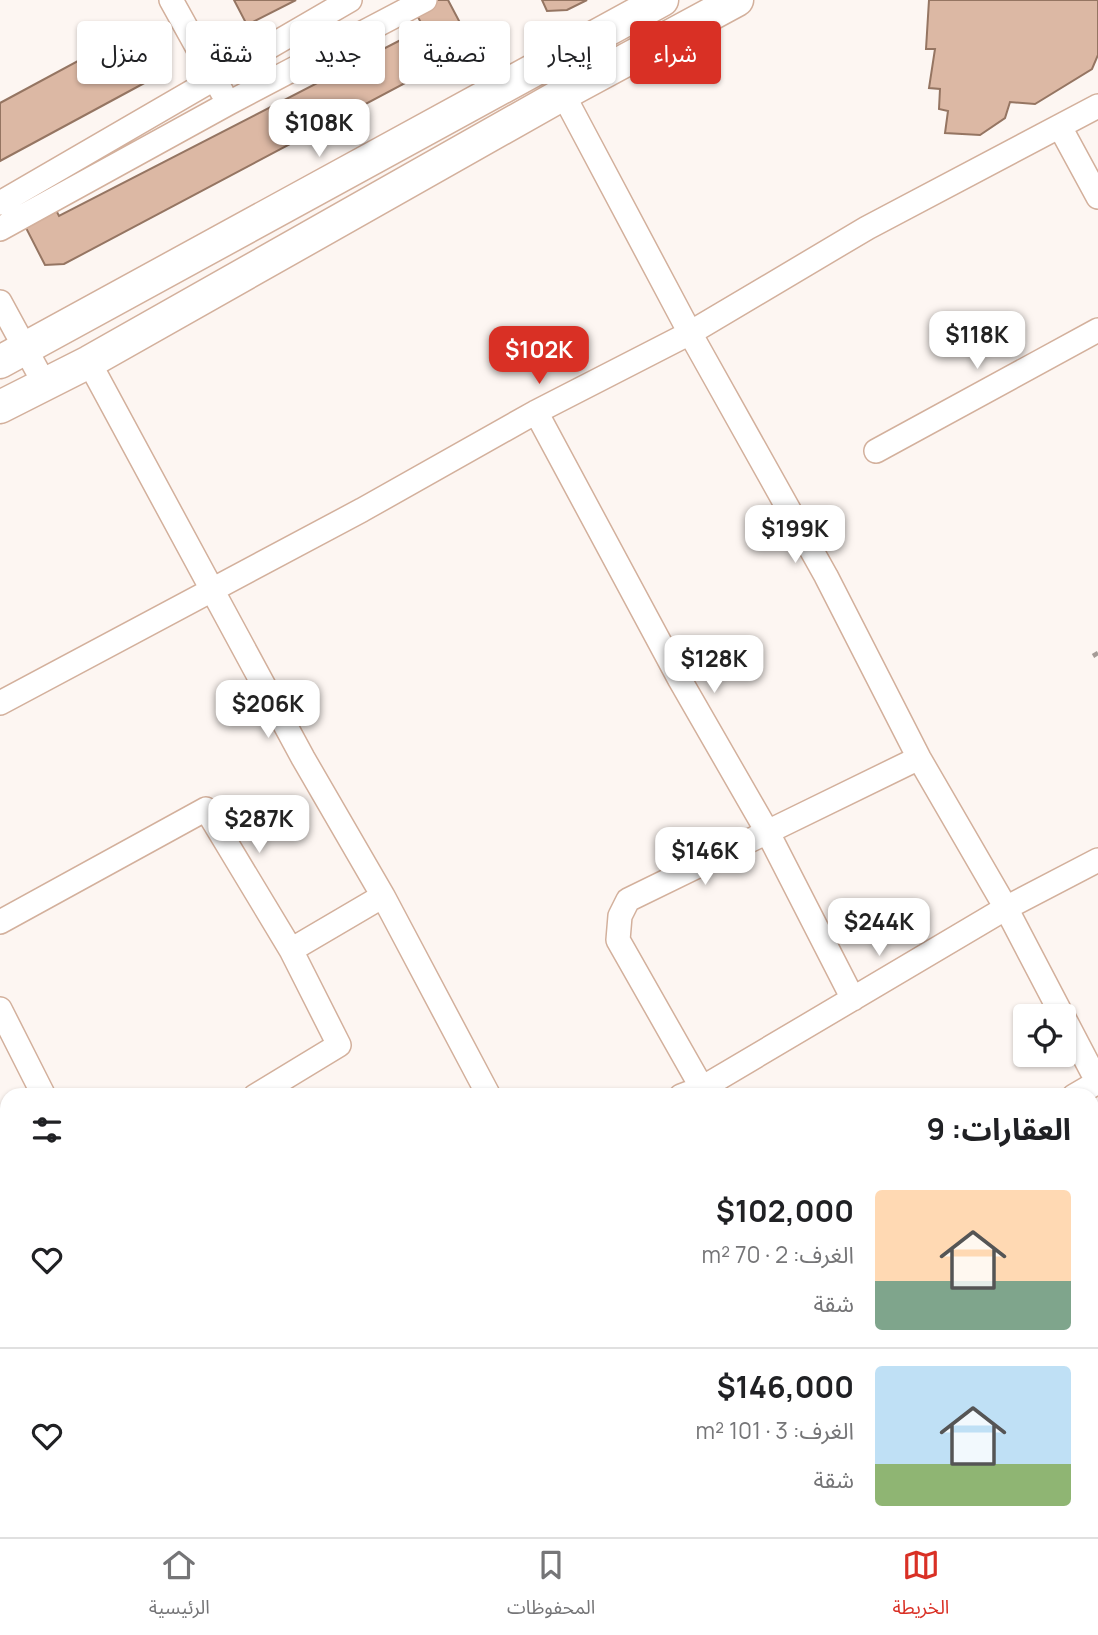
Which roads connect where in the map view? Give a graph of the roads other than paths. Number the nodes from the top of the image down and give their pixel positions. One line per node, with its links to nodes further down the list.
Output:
1 (171, 0): 6 (street)
2 (350, 0): 7 (street)
3 (425, 0): 11 (street)
4 (662, 0): 20 (street)
5 (737, 0): 10 (street)
6 (186, 27)
7 (276, 44)
8 (208, 84): 15 (street)
9 (217, 84): 11 (street)
10 (563, 94): 19 (street); 21 (street)
11 (229, 103): 16 (street)
12 (1098, 106): 13 (street)
13 (1060, 127): 14 (street); 19 (street)
14 (1098, 197)
15 (0, 203)
16 (0, 229)
17 (0, 302): 20 (street)
18 (1098, 330): 25 (street)
19 (690, 333): 24 (street); 28 (street)
20 (13, 356): 22 (street)
21 (89, 362): 22 (street); 26 (street)
22 (44, 383): 23 (street)
23 (0, 407)
24 (536, 412): 26 (street); 29 (street)
25 (876, 451)
26 (211, 592): 27 (street); 31 (street)
27 (0, 703)
28 (919, 758): 29 (street); 32 (street)
29 (768, 833): 35 (street); 43 (street)
30 (1098, 860): 32 (street)
31 (383, 896): 34 (street); 42 (street)
32 (1006, 908): 35 (street); 36 (street)
33 (0, 922): 34 (street)
34 (291, 950): 41 (street)
35 (853, 999): 44 (street)
36 (1057, 1004)
37 (0, 1009): 40 (street)
38 (1076, 1041): 39 (street)
39 (1098, 1083)
40 (40, 1088)
41 (268, 1088)
42 (485, 1088)
43 (690, 1088)
44 (699, 1088)

